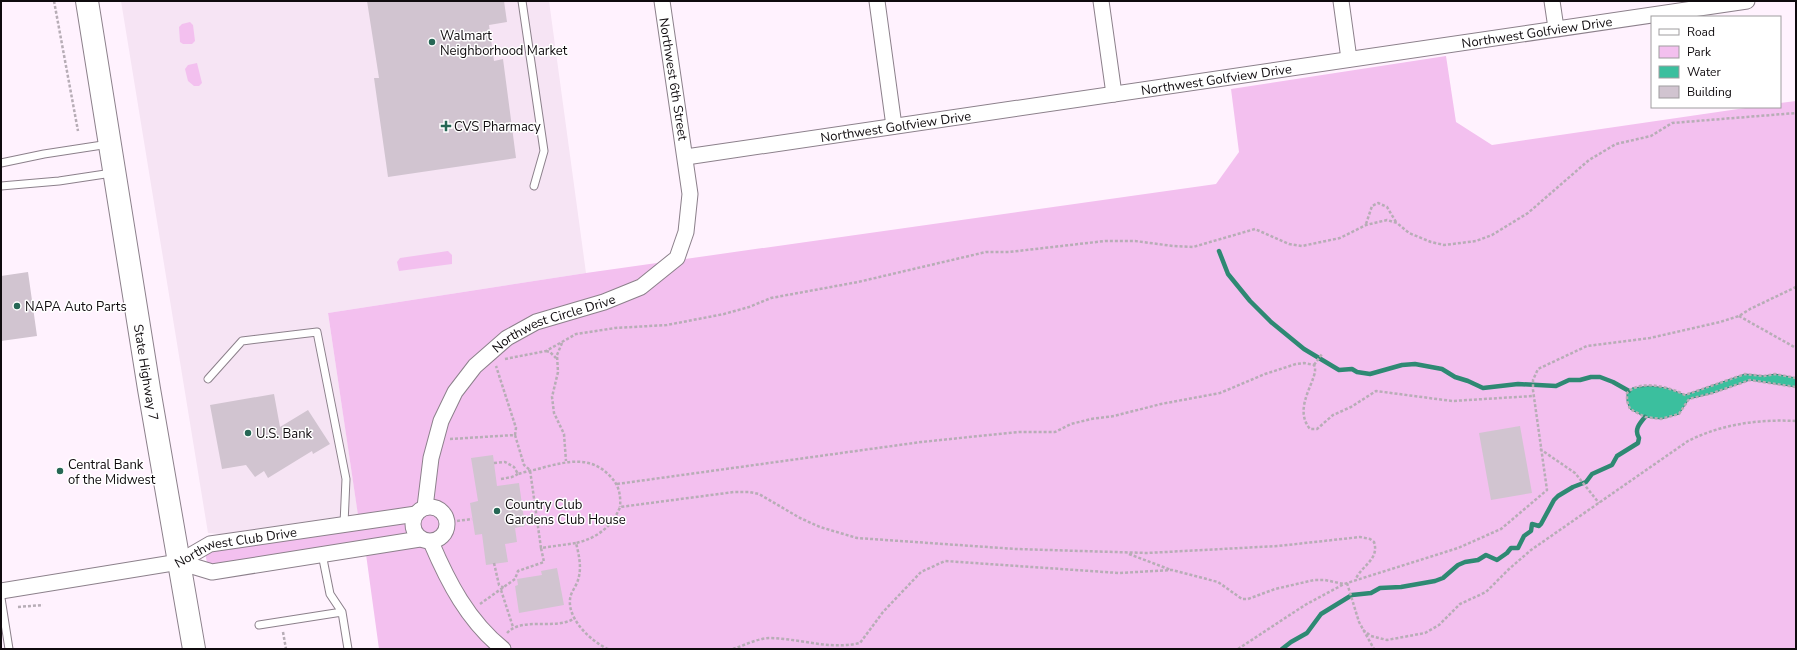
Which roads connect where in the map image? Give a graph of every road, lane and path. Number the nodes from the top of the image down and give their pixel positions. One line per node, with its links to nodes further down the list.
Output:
1 (54, 1): 15 (path)
2 (87, 1): 16 (main road, State Highway 7)
3 (522, 1): 21 (lane)
4 (662, 1): 17 (street, Northwest 6th Street)
5 (877, 1): 14 (street)
6 (1101, 1): 12 (street)
7 (1341, 1): 11 (street)
8 (1552, 1): 10 (street)
9 (1747, 1): 10 (street, Northwest Golfview Drive)
10 (1556, 28): 11 (street, Northwest Golfview Drive)
11 (1349, 59): 12 (street, Northwest Golfview Drive)
12 (1114, 94): 14 (street, Northwest Golfview Drive)
13 (1796, 113): 22 (path)
14 (894, 126): 17 (street, Northwest Golfview Drive)
15 (78, 131)
16 (109, 144): 18 (lane); 19 (main road, State Highway 7)
17 (686, 157): 38 (street, Northwest Circle Drive)
18 (1, 163)
19 (114, 172): 20 (lane); 57 (main road, State Highway 7)
20 (1, 186)
21 (534, 186)
22 (1397, 223): 23 (path); 23 (path)
23 (1366, 225): 26 (path)
24 (1796, 287): 25 (path)
25 (1739, 316): 27 (path); 35 (path)
26 (562, 342): 28 (path); 30 (path)
27 (1796, 348)
28 (546, 351): 30 (path); 37 (path)
29 (1322, 354): 31 (path)
30 (558, 360): 40 (path)
31 (1314, 366): 35 (path); 45 (path)
32 (1796, 378): 34 (path)
33 (208, 379): 51 (lane)
34 (1796, 387)
35 (1533, 396): 39 (path)
36 (1796, 420): 46 (path)
37 (515, 435): 38 (path); 42 (path)
38 (436, 440): 48 (street, Northwest Circle Drive)
39 (1540, 449): 46 (path); 60 (path)
40 (566, 461): 42 (path); 45 (path)
41 (494, 463): 43 (path)
42 (530, 470): 43 (path); 54 (path)
43 (518, 474): 44 (path)
44 (501, 479)
45 (617, 484): 47 (path)
46 (1599, 503): 74 (path)
47 (620, 507): 53 (path); 55 (path)
48 (421, 510): 50 (street); 51 (street, Northwest Club Drive); 52 (street, Northwest Circle Drive)
49 (472, 519): 50 (path)
50 (452, 521): 52 (street)
51 (344, 524): 57 (street, Northwest Club Drive)
52 (426, 540): 56 (street, Northwest Club Drive); 68 (street, Northwest Circle Drive)
53 (576, 544): 54 (path); 70 (path)
54 (542, 548): 62 (path)
55 (1127, 553): 59 (path); 60 (path)
56 (322, 554): 57 (street, Northwest Club Drive); 69 (lane)
57 (179, 562): 64 (street); 77 (main road, State Highway 7)
58 (494, 563): 62 (path)
59 (1172, 570): 61 (path); 81 (path)
60 (1355, 581): 61 (path)
61 (1346, 584): 74 (path); 82 (path)
62 (504, 588): 63 (path)
63 (501, 590): 68 (path); 73 (path)
64 (1, 591)
65 (1, 598): 76 (lane)
66 (43, 606): 67 (path)
67 (18, 608)
68 (468, 611): 75 (street, Northwest Circle Drive)
69 (342, 612): 71 (lane); 79 (lane)
70 (575, 618): 73 (path); 80 (path)
71 (282, 622): 72 (lane); 78 (path)
72 (259, 625)
73 (513, 627): 75 (path)
74 (1363, 630): 83 (path)
75 (500, 647)
76 (9, 649)
77 (194, 649)
78 (286, 649)
79 (348, 649)
80 (608, 649)
81 (733, 649)
82 (1238, 649)
83 (1374, 649)

